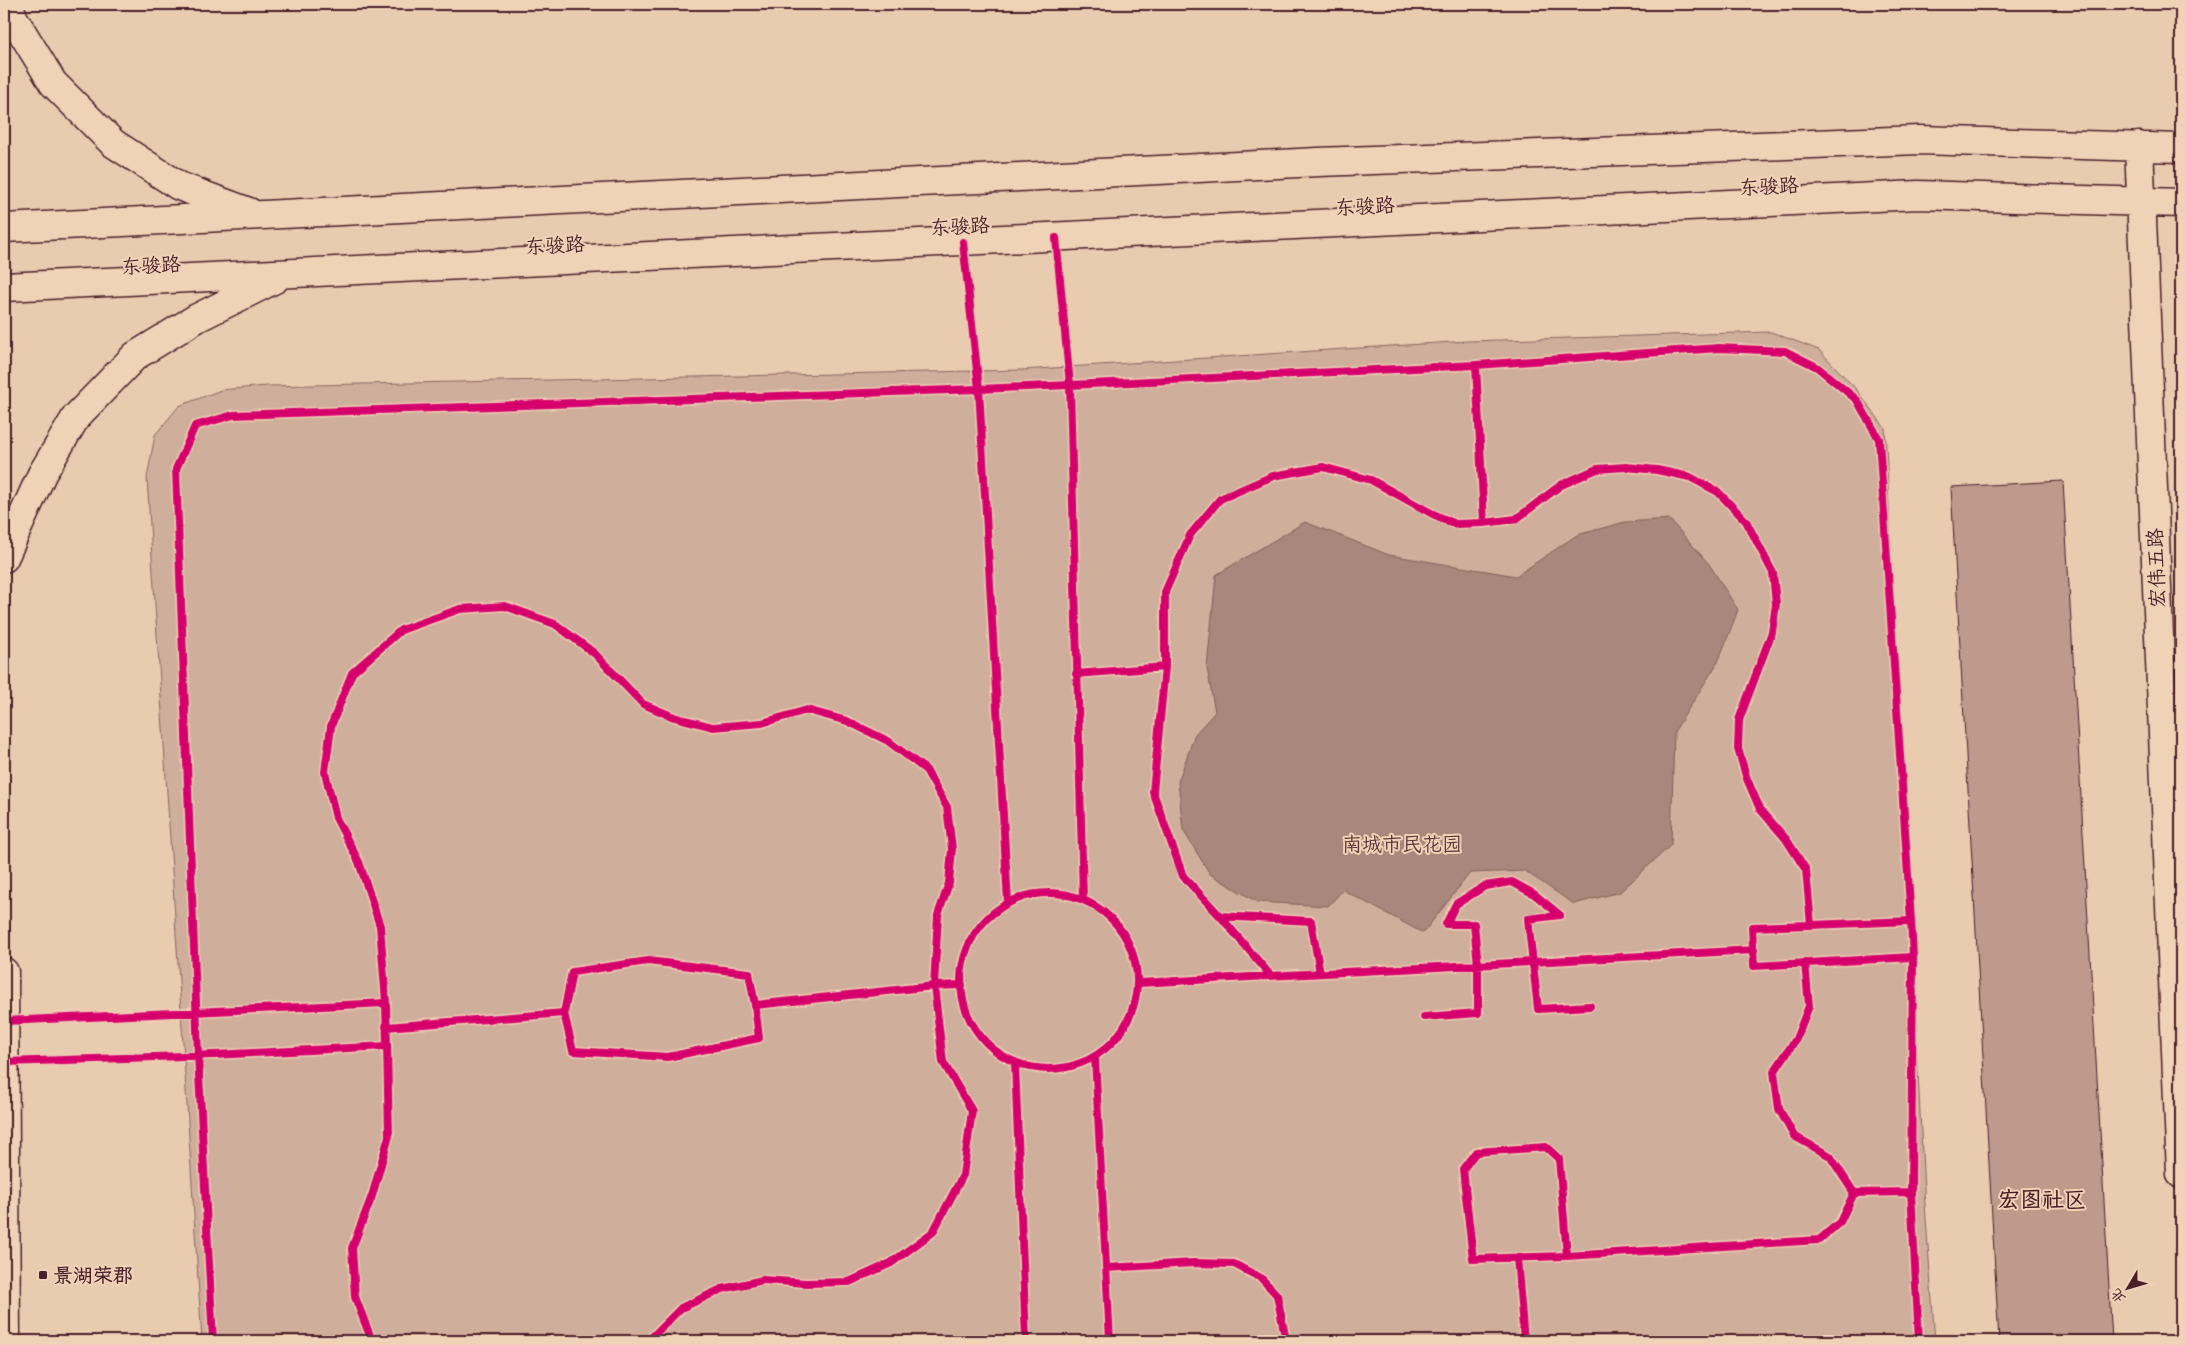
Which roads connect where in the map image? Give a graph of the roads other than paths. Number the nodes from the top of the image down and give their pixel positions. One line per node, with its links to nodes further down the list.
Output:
1 (8, 4): 6 (street)
2 (2139, 146): 3 (street, 东骏路); 4 (street, 宏伟五路); 6 (street, 东骏路)
3 (2181, 148)
4 (2141, 202): 5 (street, 东骏路); 8 (street, 东骏路); 12 (street, 宏伟五路)
5 (2181, 203)
6 (260, 216): 7 (street, 东骏路)
7 (4, 228)
8 (285, 274): 9 (street, 东骏路); 10 (street)
9 (4, 287)
10 (4, 558)
11 (4, 972): 13 (street)
12 (2181, 1174)
13 (6, 1341)

